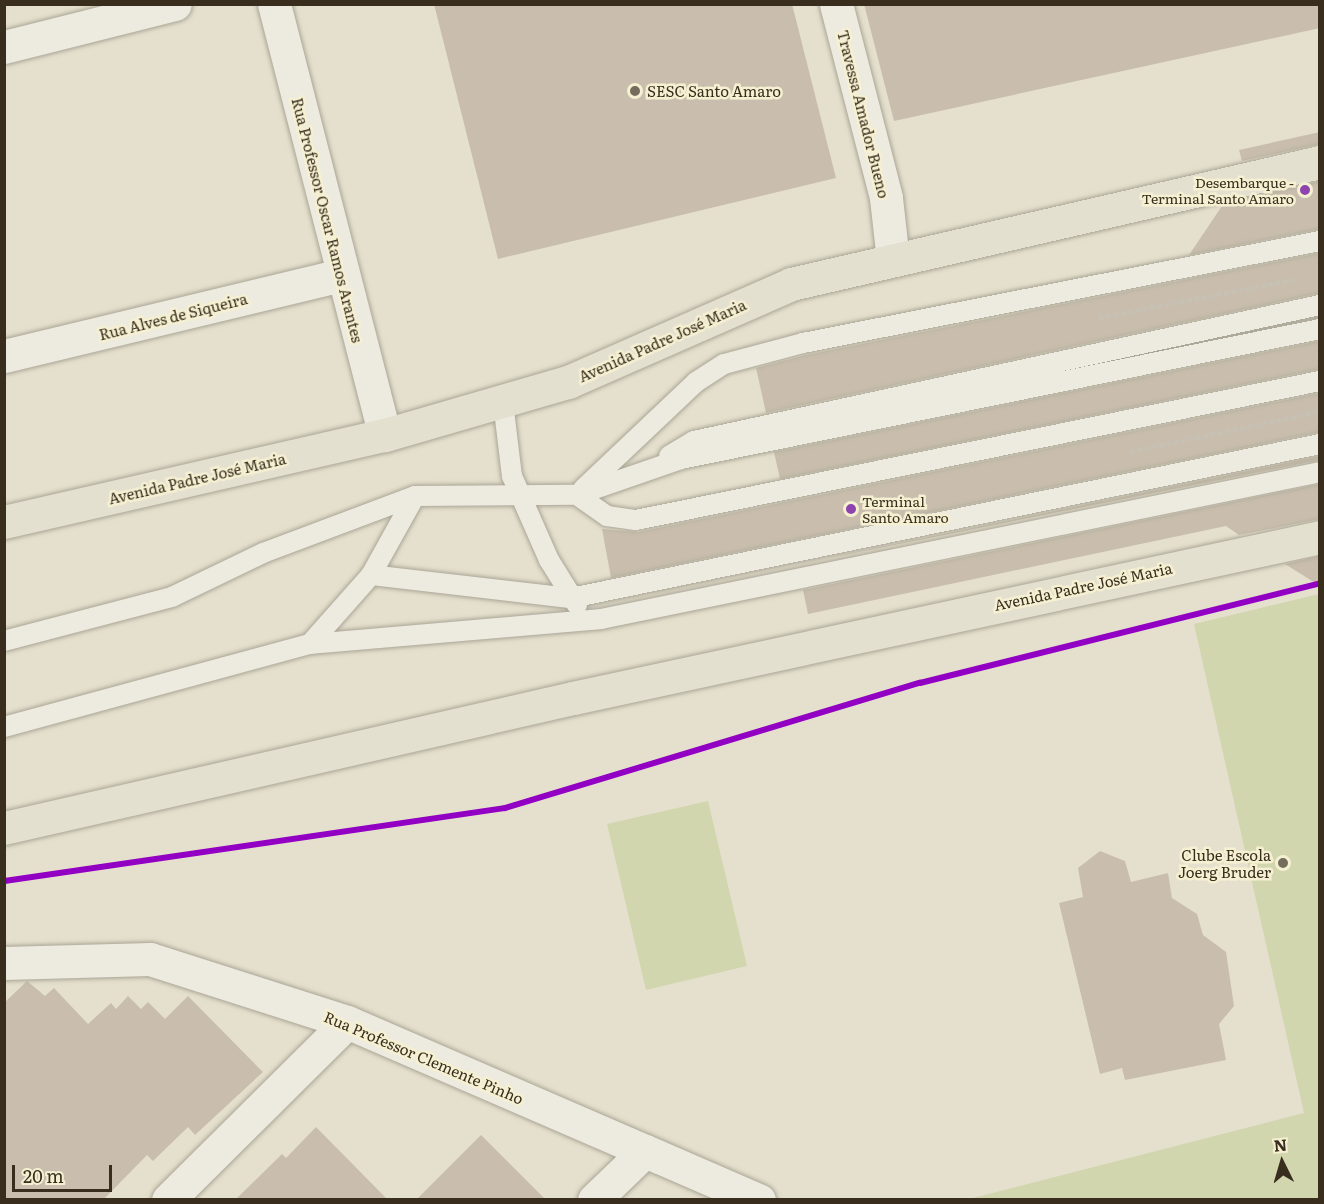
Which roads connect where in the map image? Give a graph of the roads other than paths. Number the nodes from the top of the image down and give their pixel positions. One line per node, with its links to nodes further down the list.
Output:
1 (175, 4): 4 (street)
2 (274, 4): 8 (street, Rua Professor Oscar Ramos Arantes)
3 (836, 4): 7 (street, Travessa Amador Bueno)
4 (4, 47)
5 (1320, 162): 7 (main road, Avenida Padre José Maria)
6 (1320, 241): 19 (lane)
7 (893, 261): 13 (main road, Avenida Padre José Maria)
8 (341, 275): 11 (street, Rua Alves de Siqueira); 14 (street, Rua Professor Oscar Ramos Arantes)
9 (1320, 305): 17 (lane)
10 (1320, 329): 17 (lane)
11 (4, 356)
12 (1320, 381): 19 (lane)
13 (503, 402): 14 (main road, Avenida Padre José Maria); 18 (lane)
14 (385, 435): 21 (main road, Avenida Padre José Maria)
15 (1320, 444): 24 (lane)
16 (1320, 472): 25 (lane)
17 (641, 473): 19 (lane)
18 (519, 495): 19 (lane); 20 (lane); 24 (lane)
19 (577, 495)
20 (415, 496): 23 (lane); 26 (lane)
21 (4, 522)
22 (1320, 537): 29 (main road, Avenida Padre José Maria)
23 (371, 575): 24 (lane); 27 (lane)
24 (571, 598): 25 (lane)
25 (601, 619): 27 (lane)
26 (4, 641)
27 (310, 644): 28 (lane)
28 (4, 727)
29 (4, 828)
30 (4, 963): 31 (street, Rua Professor Clemente Pinho)
31 (347, 1022): 32 (street, Rua Professor Clemente Pinho); 33 (street)
32 (645, 1151): 34 (street); 35 (street, Rua Professor Clemente Pinho)
33 (168, 1200)
34 (594, 1200)
35 (759, 1200)

